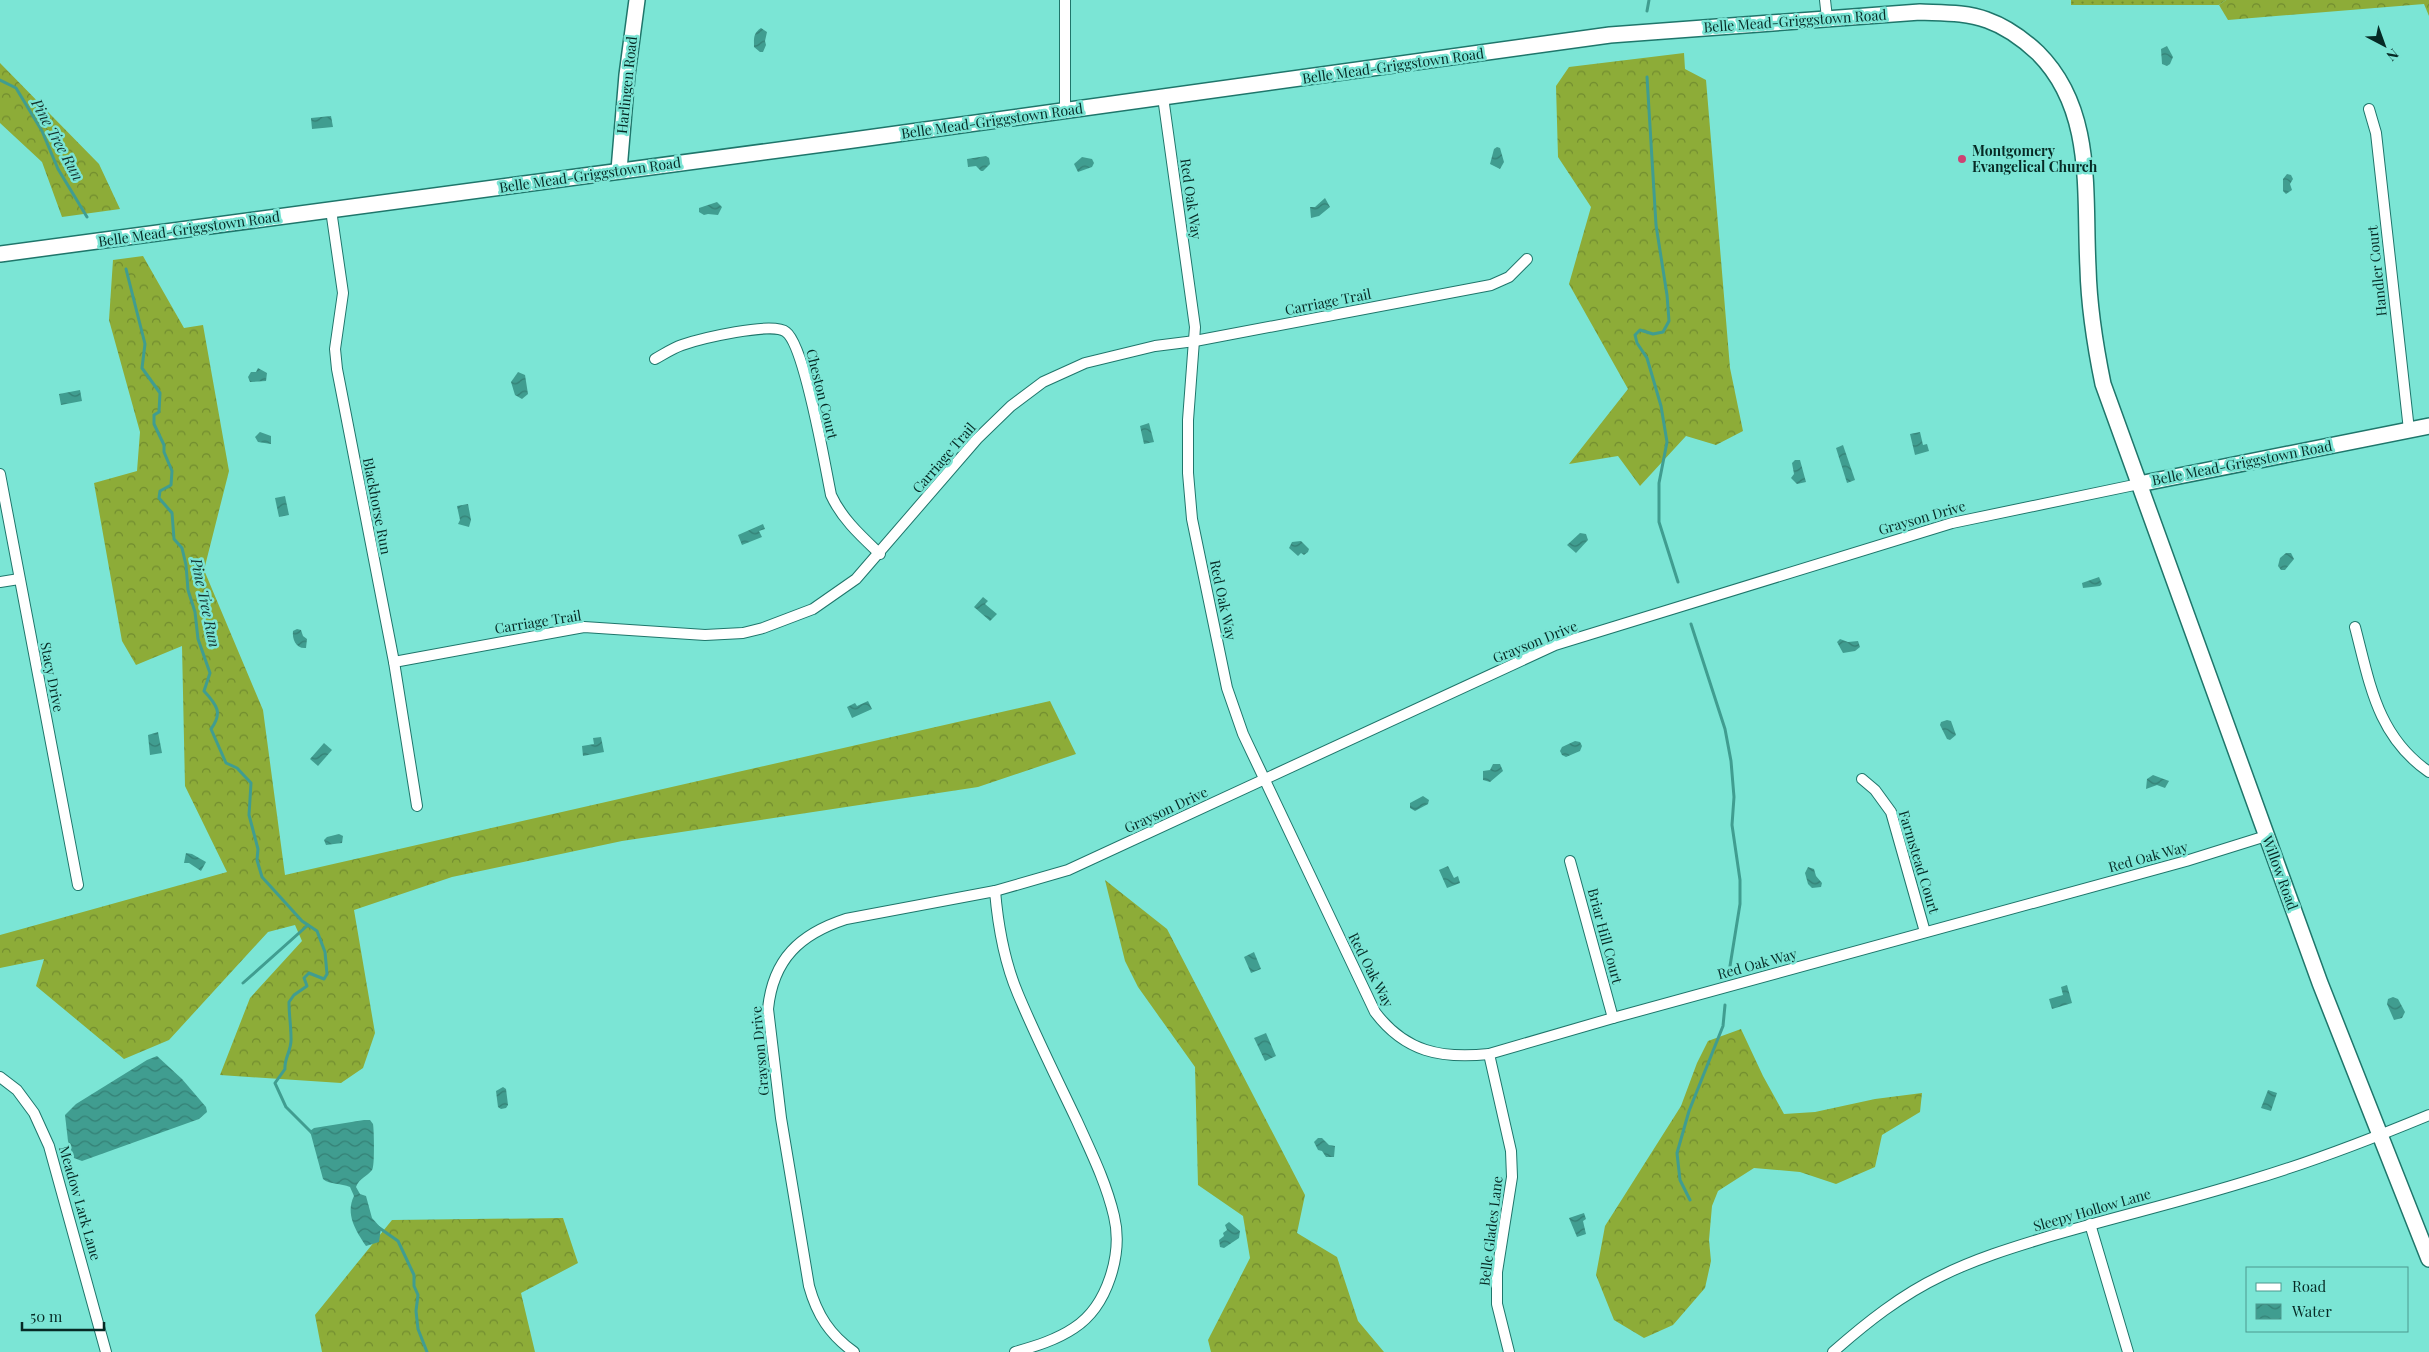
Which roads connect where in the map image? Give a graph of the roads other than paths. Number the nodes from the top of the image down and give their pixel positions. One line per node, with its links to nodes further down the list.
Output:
1 (637, 0): 8 (street, Harlingen Road)
2 (1065, 0): 7 (street)
3 (1825, 0): 4 (street)
4 (1827, 18): 5 (street, Belle Mead-Griggstown Road); 17 (street, Belle Mead-Griggstown Road)
5 (1163, 97): 7 (street, Belle Mead-Griggstown Road); 12 (street, Red Oak Way)
6 (2369, 109): 15 (street, Handler Court)
7 (1065, 110): 8 (street, Belle Mead-Griggstown Road)
8 (619, 170): 9 (street, Belle Mead-Griggstown Road)
9 (331, 210): 10 (street, Belle Mead-Griggstown Road); 22 (street, Blackhorse Run)
10 (0, 254)
11 (1527, 260): 12 (street, Carriage Trail)
12 (1195, 341): 18 (street, Carriage Trail); 24 (street, Red Oak Way)
13 (656, 359): 18 (street, Cheston Court)
14 (2429, 426): 15 (street, Belle Mead-Griggstown Road)
15 (2409, 430): 17 (street, Belle Mead-Griggstown Road)
16 (0, 474): 19 (street, Stacy Drive)
17 (2139, 484): 24 (street, Grayson Drive); 27 (street, Willow Road)
18 (880, 554): 22 (street, Carriage Trail)
19 (20, 579): 20 (street); 29 (street, Stacy Drive)
20 (0, 582)
21 (2355, 627): 23 (street)
22 (394, 662): 26 (street, Blackhorse Run)
23 (2429, 772)
24 (1265, 779): 30 (street, Grayson Drive); 33 (street, Red Oak Way)
25 (1862, 779): 31 (street, Farmstead Court)
26 (417, 806)
27 (2266, 836): 31 (street, Red Oak Way); 36 (street, Willow Road)
28 (1570, 861): 32 (street, Briar Hill Court)
29 (78, 885)
30 (995, 891): 40 (street, Grayson Drive); 41 (street)
31 (1925, 932): 32 (street, Red Oak Way)
32 (1613, 1018): 33 (street, Red Oak Way)
33 (1489, 1054): 42 (street, Belle Glades Lane)
34 (0, 1076): 39 (street, Meadow Lark Lane)
35 (2429, 1115): 36 (street, Sleepy Hollow Lane)
36 (2379, 1136): 37 (street, Sleepy Hollow Lane); 38 (street, Willow Road)
37 (2090, 1224): 43 (street, Sleepy Hollow Lane); 44 (street)
38 (2429, 1259)
39 (106, 1352)
40 (854, 1352)
41 (1015, 1352)
42 (1509, 1352)
43 (1833, 1352)
44 (2128, 1352)

